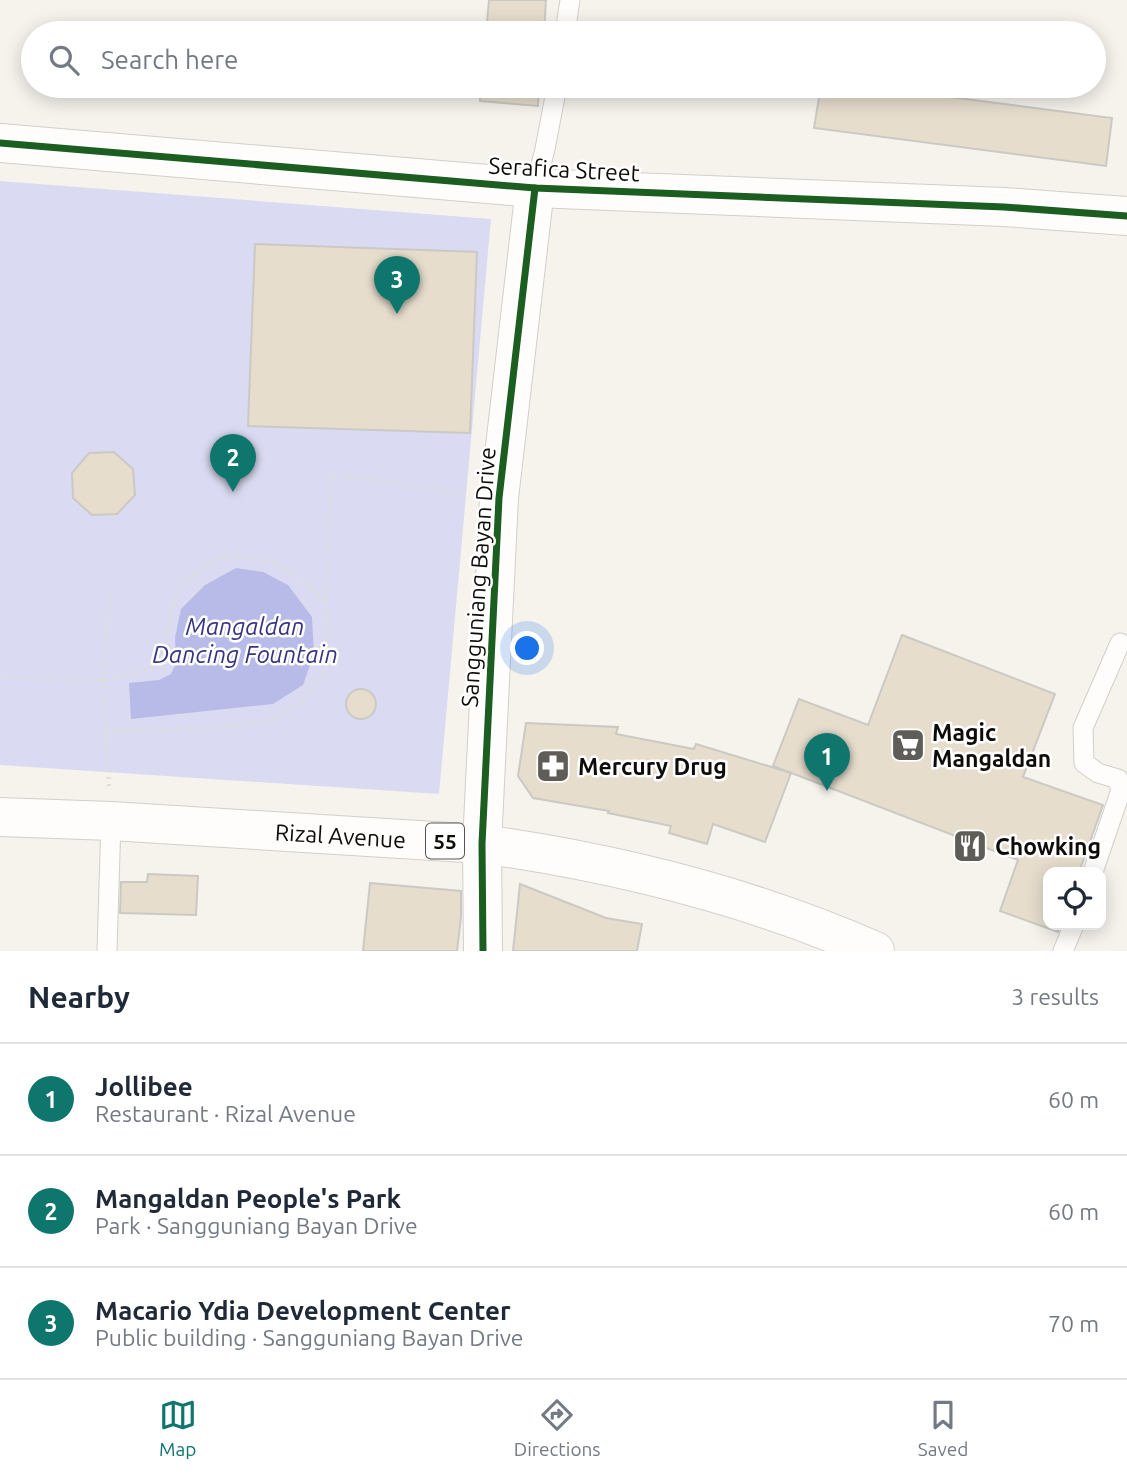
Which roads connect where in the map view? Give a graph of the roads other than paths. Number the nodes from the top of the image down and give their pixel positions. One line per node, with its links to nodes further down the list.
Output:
1 (570, 0): 2 (lane)
2 (567, 21)
3 (555, 98): 5 (lane)
4 (0, 143): 5 (main road, Serafica Street)
5 (535, 188): 6 (main road, Serafica Street); 10 (main road, Sangguniang Bayan Drive)
6 (1127, 216)
7 (1119, 643): 11 (lane)
8 (0, 817): 9 (main road, Rizal Avenue / 55)
9 (111, 821): 10 (main road, Rizal Avenue / 55); 13 (lane)
10 (482, 844): 14 (main road, Sangguniang Bayan Drive); 15 (main road, Rizal Avenue / 55)
11 (1095, 867)
12 (1072, 930): 16 (lane)
13 (107, 951)
14 (482, 951)
15 (875, 951)
16 (1063, 951)

